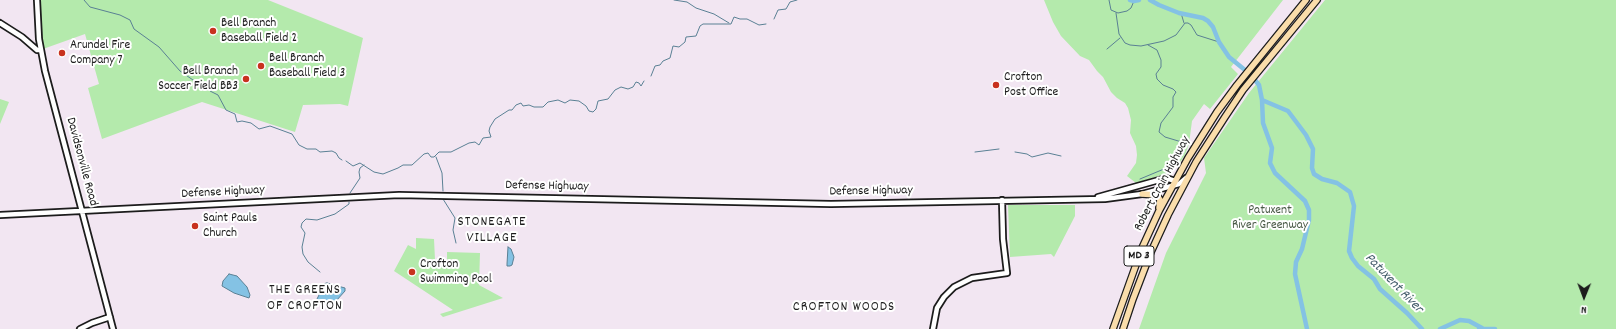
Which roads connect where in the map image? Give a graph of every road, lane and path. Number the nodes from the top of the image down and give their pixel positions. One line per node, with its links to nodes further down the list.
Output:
1 (37, 0): 5 (main road, Davidsonville Road)
2 (1306, 0): 7 (highway, Robert Crain Highway / MD 3)
3 (1317, 0): 6 (highway, Robert Crain Highway / MD 3)
4 (0, 23): 5 (main road)
5 (41, 50): 12 (main road, Davidsonville Road)
6 (1187, 177): 7 (main road, Defense Highway); 8 (highway, Robert Crain Highway / MD 3)
7 (1175, 183): 8 (highway); 9 (main road, Defense Highway); 10 (main road, Defense Highway); 13 (highway, Robert Crain Highway / MD 3)
8 (1180, 191): 20 (highway, Robert Crain Highway / MD 3)
9 (1142, 194): 10 (main road, Defense Highway); 13 (highway)
10 (1094, 199): 11 (main road, Defense Highway)
11 (1002, 200): 12 (main road, Defense Highway); 18 (main road)
12 (83, 211): 14 (main road, Defense Highway); 15 (main road, Davidsonville Road)
13 (1159, 211): 19 (highway, Robert Crain Highway / MD 3)
14 (0, 215)
15 (110, 317): 16 (main road); 17 (main road, Davidsonville Road)
16 (80, 329)
17 (112, 329)
18 (933, 329)
19 (1113, 329)
20 (1123, 329)

